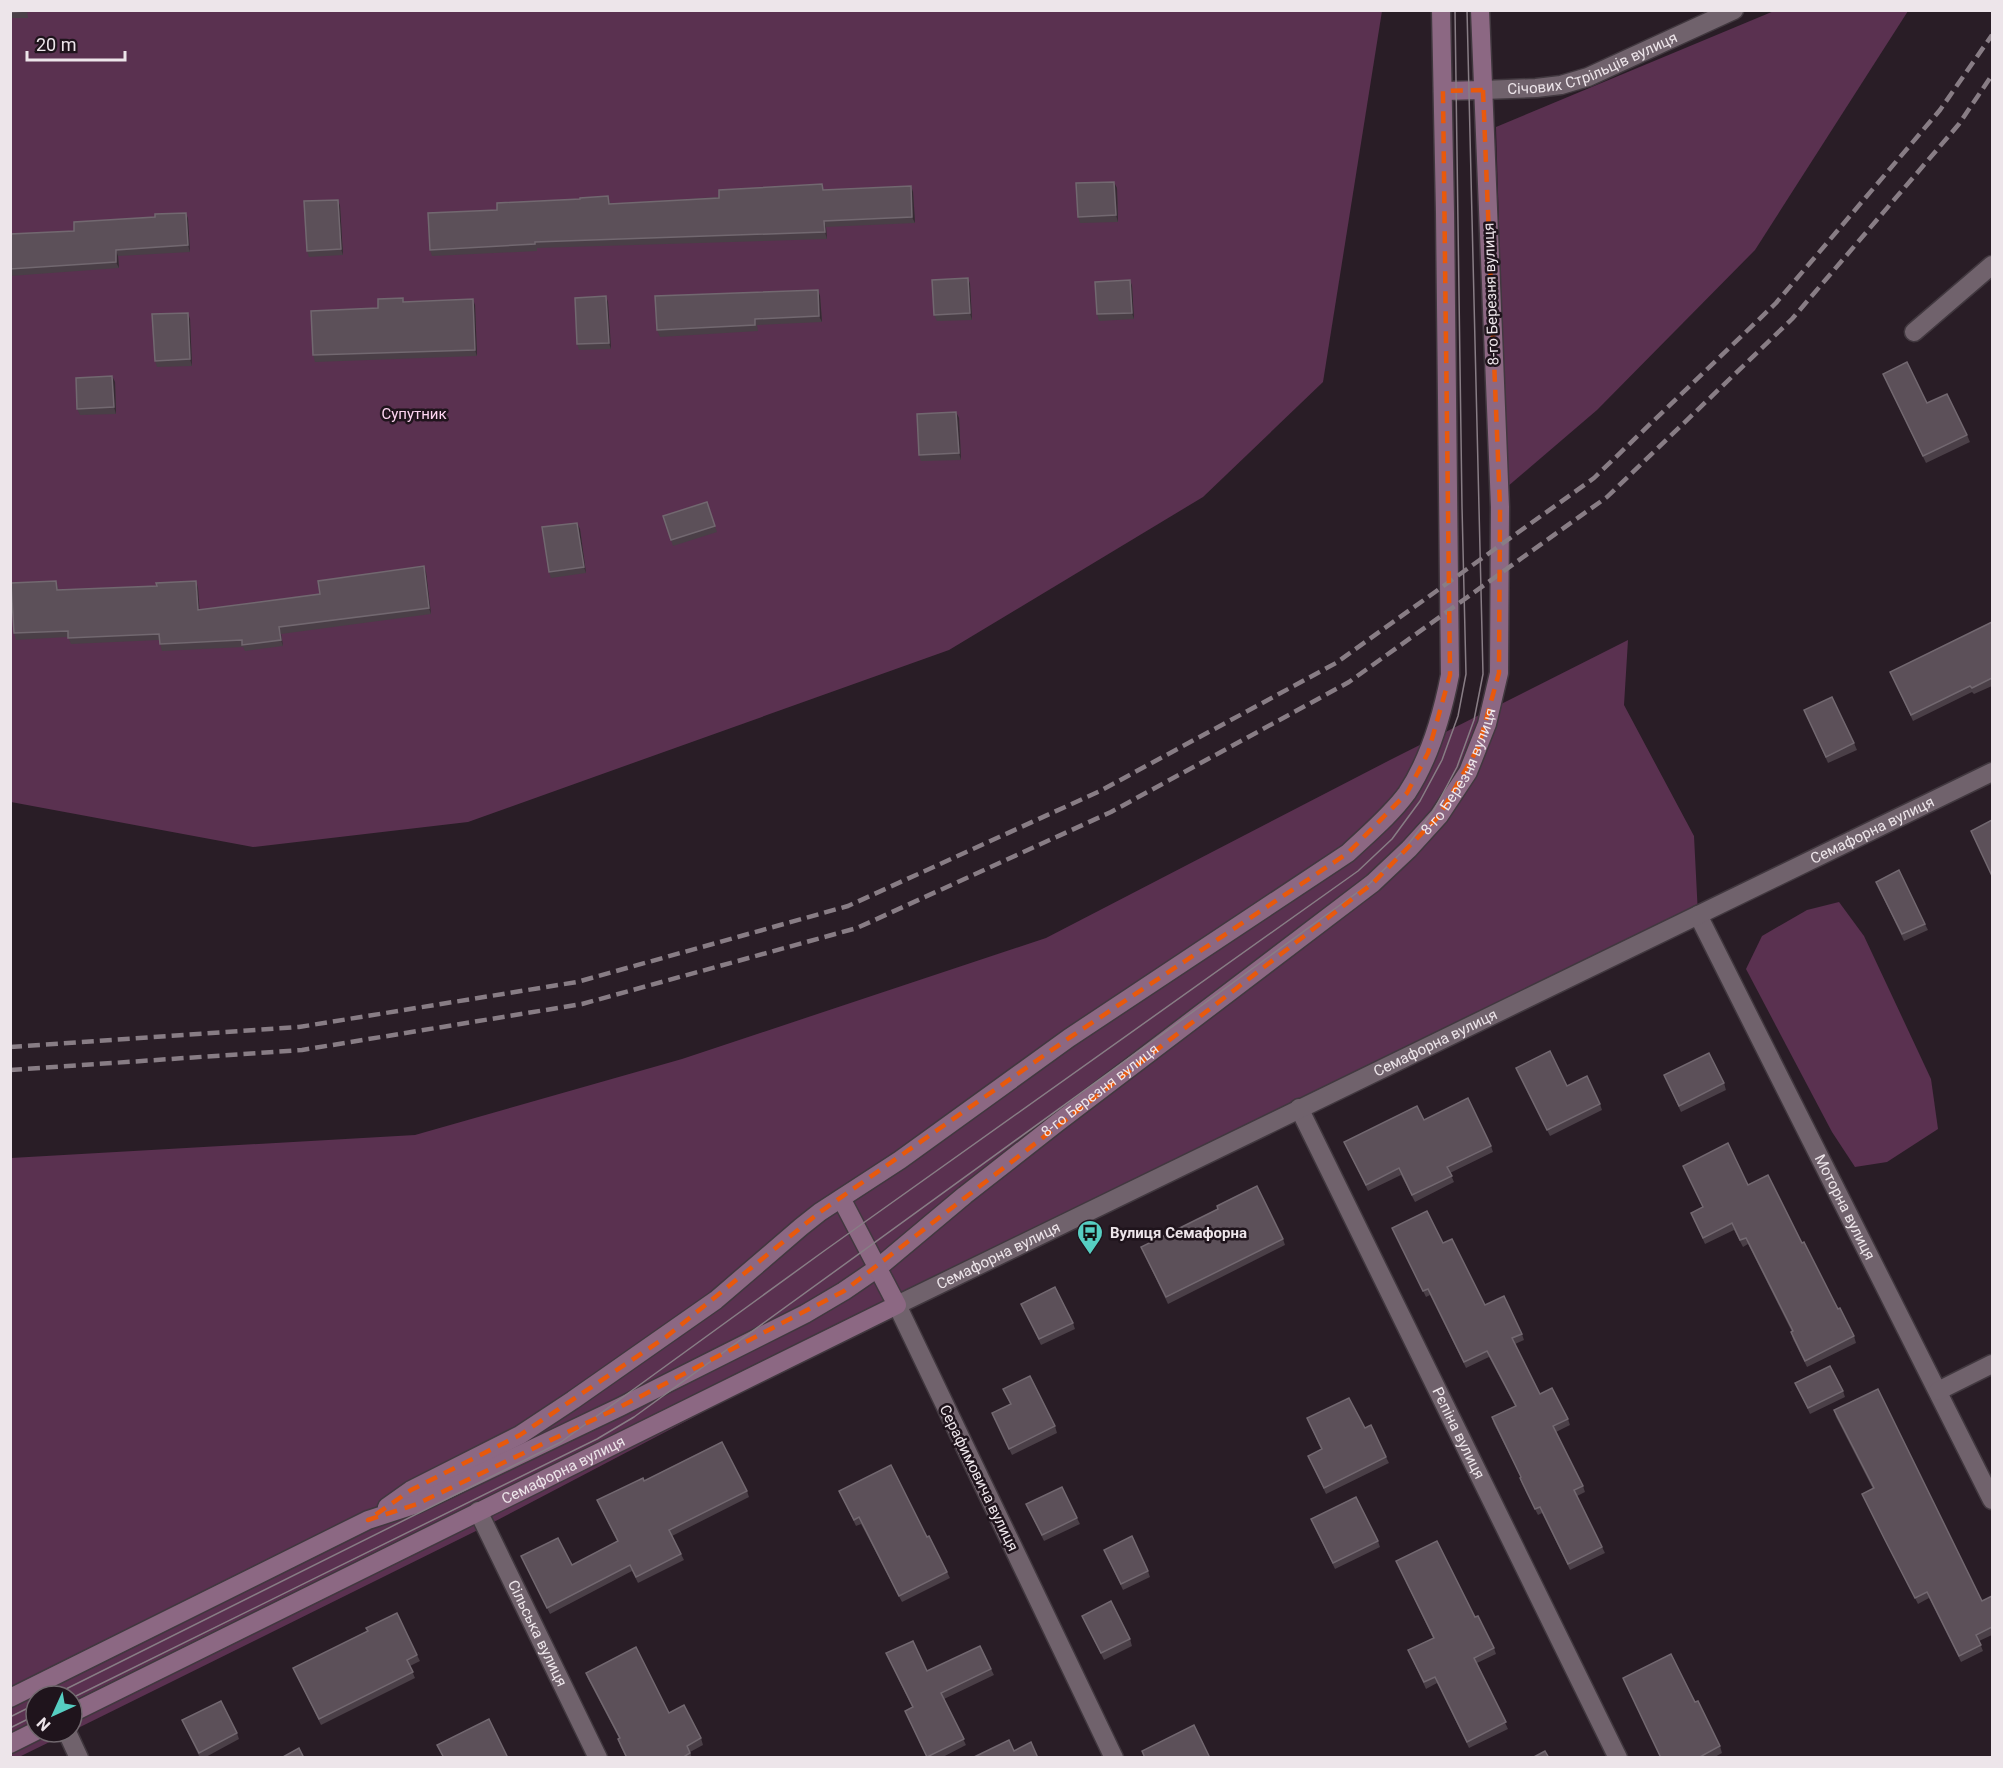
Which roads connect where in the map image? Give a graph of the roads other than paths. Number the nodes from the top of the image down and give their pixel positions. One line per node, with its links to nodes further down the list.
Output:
1 (1441, 10): 5 (main road)
2 (1480, 10): 4 (main road, 8-го Березня вулиця)
3 (1734, 10): 4 (street, Січових Стрільців вулиця)
4 (1483, 90): 5 (main road, Січових Стрільців вулиця); 12 (main road, 8-го Березня вулиця)
5 (1443, 91): 11 (main road)
6 (1992, 266): 7 (street)
7 (1914, 332)
8 (1992, 772): 9 (street, Семафорна вулиця)
9 (1698, 915): 10 (street, Семафорна вулиця); 15 (street, Моторна вулиця)
10 (1299, 1108): 13 (street, Семафорна вулиця); 27 (street, Рєпіна вулиця)
11 (842, 1200): 12 (main road, Серафимовича вулиця); 18 (main road, Семафорна вулиця)
12 (879, 1267): 13 (main road, Серафимовича вулиця); 18 (main road, Семафорна вулиця)
13 (897, 1305): 17 (main road, Семафорна вулиця); 26 (street, Серафимовича вулиця)
14 (1992, 1364): 15 (street)
15 (1938, 1391): 16 (street, Моторна вулиця)
16 (1992, 1500)
17 (478, 1511): 20 (main road, Семафорна вулиця); 25 (street, Сільська вулиця)
18 (368, 1520): 19 (main road, Семафорна вулиця)
19 (10, 1698)
20 (84, 1707)
21 (24, 1737): 22 (main road)
22 (10, 1744)
23 (73, 1744): 24 (street)
24 (79, 1758)
25 (598, 1758)
26 (1114, 1758)
27 (1618, 1758)

